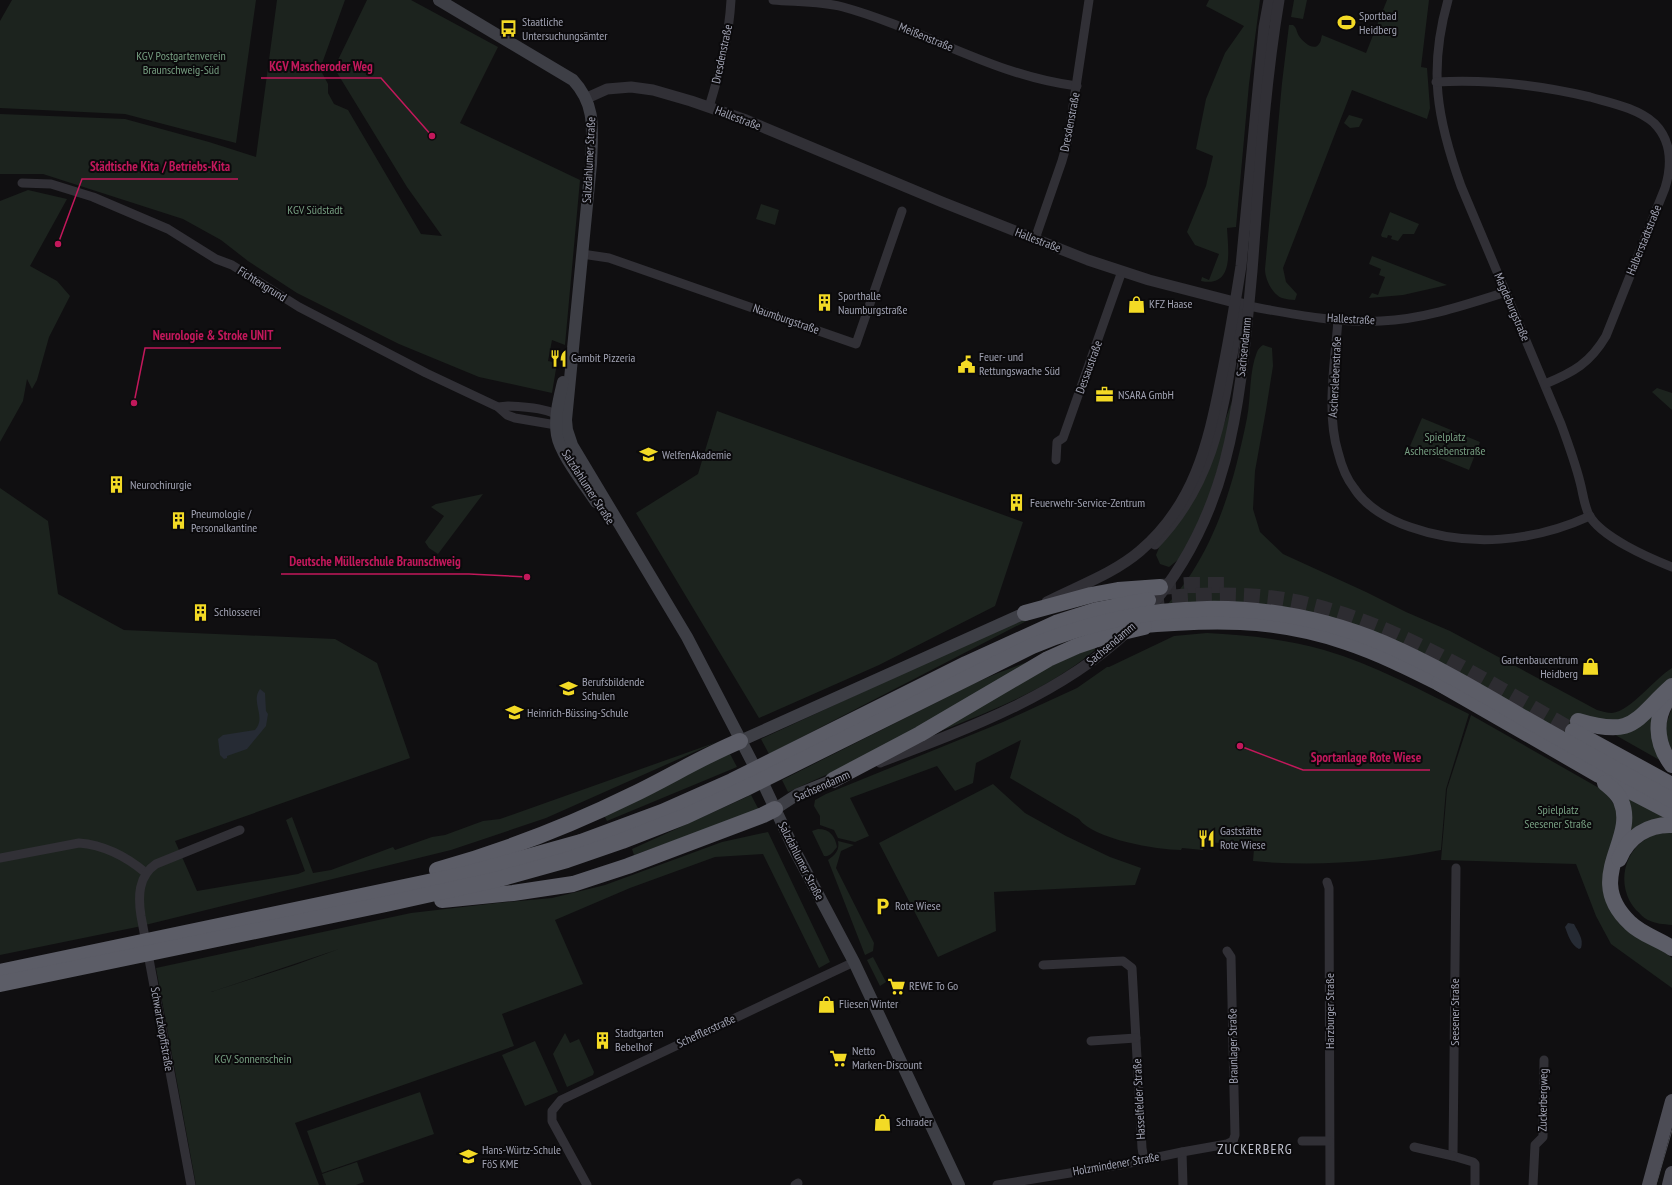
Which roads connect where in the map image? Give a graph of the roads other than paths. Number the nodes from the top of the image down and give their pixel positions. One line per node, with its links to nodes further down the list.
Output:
1 (439, 0): 11 (main road, Salzdahlumer Straße)
2 (731, 0): 12 (street, Dresdenstraße)
3 (773, 0): 8 (street, Meißenstraße)
4 (1089, 0): 10 (street, Dresdenstraße)
5 (1268, 0): 19 (street, Sachsendamm)
6 (1279, 0): 20 (street, Sachsendamm)
7 (1448, 0): 9 (street, Magdeburgstraße)
8 (838, 3): 10 (street, Meißenstraße)
9 (1436, 82): 18 (street, Magdeburgstraße); 22 (street, Halberstadtstraße)
10 (1077, 86): 15 (street, Dresdenstraße)
11 (587, 98): 12 (street, Hallestraße); 16 (main road, Salzdahlumer Straße)
12 (709, 107): 15 (street, Hallestraße)
13 (22, 183): 23 (street, Fichtengrund)
14 (902, 211): 16 (street, Naumburgstraße)
15 (1035, 239): 17 (street, Hallestraße)
16 (582, 254): 24 (main road, Salzdahlumer Straße)
17 (1122, 272): 19 (street, Hallestraße); 25 (street, Dessaustraße)
18 (1506, 292): 21 (street, Hallestraße); 22 (street, Magdeburgstraße)
19 (1236, 303): 20 (street, Hallestraße); 27 (street, Sachsendamm)
20 (1248, 306): 21 (street, Hallestraße); 27 (street, Sachsendamm); 41 (street, Sachsendamm)
21 (1338, 320): 26 (street, Ascherslebenstraße)
22 (1544, 384): 26 (street, Magdeburgstraße)
23 (496, 406)
24 (560, 420): 24 (street); 37 (main road, Salzdahlumer Straße)
25 (1056, 460)
26 (1590, 516): 28 (street, Magdeburgstraße)
27 (1149, 542): 29 (street, Sachsendamm)
28 (1672, 567)
29 (1025, 613): 31 (highway); 37 (main road, Sachsendamm)
30 (1159, 623): 31 (highway); 32 (highway); 41 (highway)
31 (973, 667): 36 (highway); 52 (highway); 53 (highway)
32 (1432, 680): 36 (highway); 40 (highway)
33 (1672, 686): 35 (highway)
34 (1672, 694): 38 (highway)
35 (1575, 726): 39 (highway); 42 (highway)
36 (1544, 730): 43 (highway)
37 (742, 745): 44 (main road, Salzdahlumer Straße); 52 (highway)
38 (1672, 765)
39 (1672, 774)
40 (1599, 775): 45 (highway); 55 (highway)
41 (833, 780): 44 (main road, Sachsendamm)
42 (1672, 785)
43 (1672, 800)
44 (773, 806): 53 (highway); 57 (main road, Salzdahlumer Straße)
45 (1672, 813)
46 (1672, 825): 54 (highway)
47 (240, 830): 50 (street)
48 (0, 858): 50 (street)
49 (1456, 868): 70 (street, Seesener Straße)
50 (146, 873): 73 (street, Schwartzkopffstraße)
51 (1327, 882): 67 (street, Harzburger Straße)
52 (359, 897): 59 (highway)
53 (386, 904): 60 (highway)
54 (1672, 933)
55 (1672, 948)
56 (1227, 951): 65 (street, Braunlager Straße)
57 (854, 962): 74 (street, Schefflerstraße); 75 (main road, Salzdahlumer Straße)
58 (1043, 965): 61 (street, Hasselfelder Straße)
59 (0, 972)
60 (0, 984)
61 (1136, 1038): 62 (street); 71 (street, Hasselfelder Straße)
62 (1091, 1041)
63 (1544, 1060): 80 (street, Zuckerbergweg)
64 (1672, 1101): 81 (main road)
65 (1233, 1141): 69 (street, Holzmindener Straße)
66 (1302, 1141): 67 (street)
67 (1330, 1141): 78 (street, Harzburger Straße)
68 (1414, 1147): 70 (street)
69 (1182, 1152): 71 (street, Holzmindener Straße); 77 (street)
70 (1454, 1156): 79 (street)
71 (1144, 1160): 76 (street, Holzmindener Straße)
72 (1672, 1173): 82 (main road)
73 (191, 1185)
74 (587, 1185)
75 (959, 1185)
76 (997, 1185)
77 (1183, 1185)
78 (1330, 1185)
79 (1475, 1185)
80 (1533, 1185)
81 (1649, 1185)
82 (1669, 1185)

